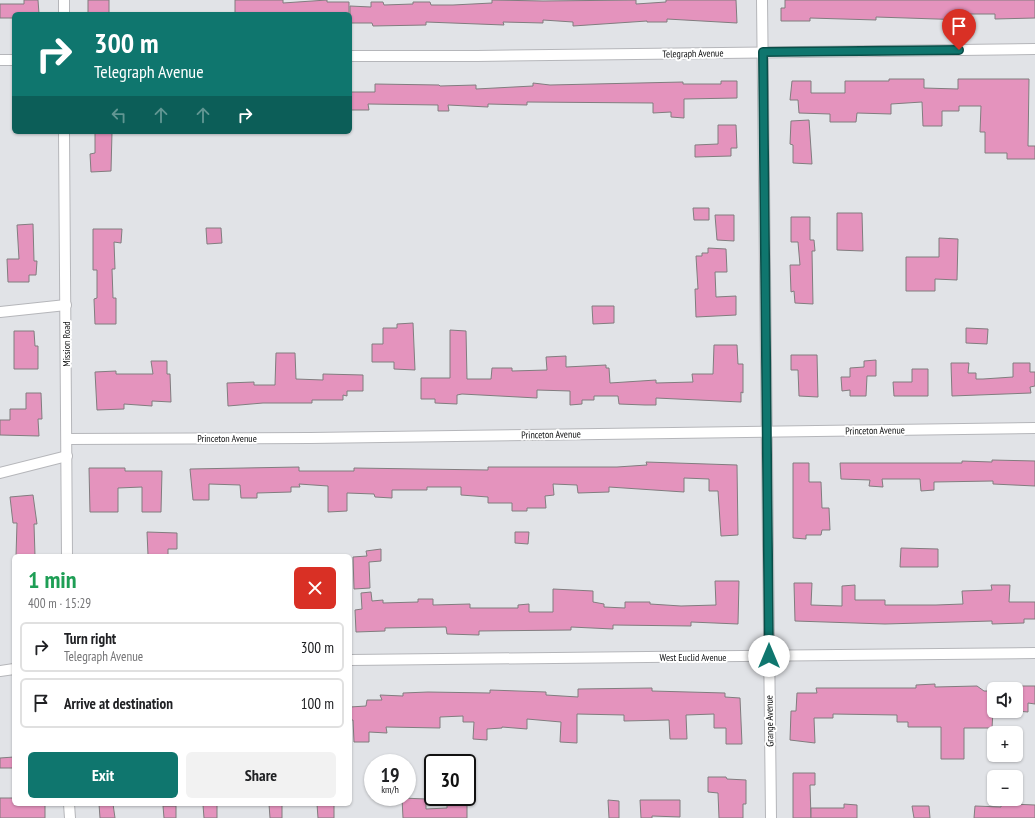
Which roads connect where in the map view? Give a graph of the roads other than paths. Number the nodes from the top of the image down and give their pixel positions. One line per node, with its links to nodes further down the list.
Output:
1 (64, 0): 3 (street)
2 (762, 0): 5 (street, Grange Avenue)
3 (64, 12)
4 (1035, 49): 5 (street, Telegraph Avenue)
5 (763, 52): 6 (street, Telegraph Avenue); 13 (street, Grange Avenue)
6 (352, 56)
7 (0, 60): 8 (street)
8 (12, 60)
9 (64, 134): 10 (street, Mission Road)
10 (66, 305): 11 (street); 14 (street, Mission Road)
11 (0, 312)
12 (1035, 428): 13 (street, Princeton Avenue)
13 (767, 431): 14 (street, Princeton Avenue); 19 (street, Grange Avenue)
14 (67, 439): 15 (street, Mission Road)
15 (67, 456): 16 (street); 17 (street, Mission Road)
16 (0, 473)
17 (67, 554)
18 (1035, 653): 19 (street, West Euclid Avenue)
19 (769, 656): 20 (street, West Euclid Avenue); 25 (street, Grange Avenue)
20 (352, 660)
21 (12, 669): 22 (street)
22 (0, 671)
23 (70, 806): 24 (street)
24 (70, 818)
25 (771, 818)

